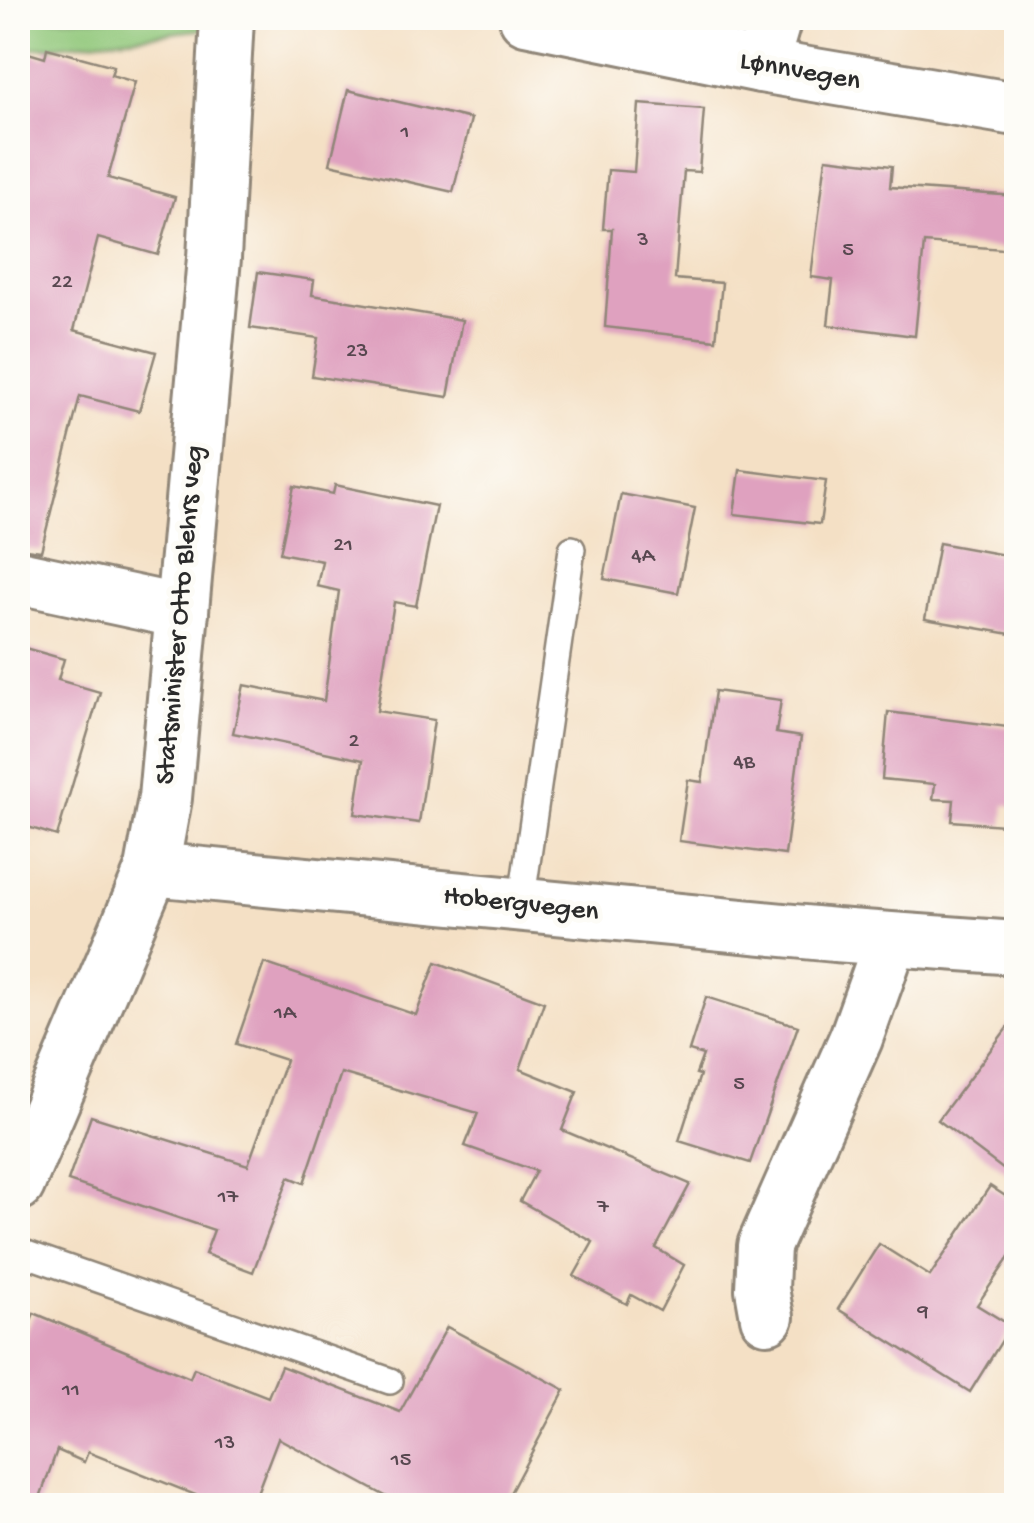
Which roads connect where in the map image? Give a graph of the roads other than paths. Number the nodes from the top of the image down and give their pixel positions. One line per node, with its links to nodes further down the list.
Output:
1 (227, 18): 7 (street, Statsminister Otto Blehrs veg)
2 (526, 18): 3 (street, Lønnvegen)
3 (768, 42): 4 (street, Lønnvegen)
4 (1016, 109)
5 (572, 550): 9 (lane)
6 (18, 577): 7 (street)
7 (182, 612): 8 (street, Statsminister Otto Blehrs veg)
8 (152, 869): 9 (street, Hobergvegen); 12 (street, Statsminister Otto Blehrs veg)
9 (520, 905): 10 (street, Hobergvegen)
10 (891, 940): 11 (street, Hobergvegen); 14 (street)
11 (1016, 948)
12 (18, 1184)
13 (18, 1250): 15 (lane)
14 (767, 1317)
15 (390, 1380)

